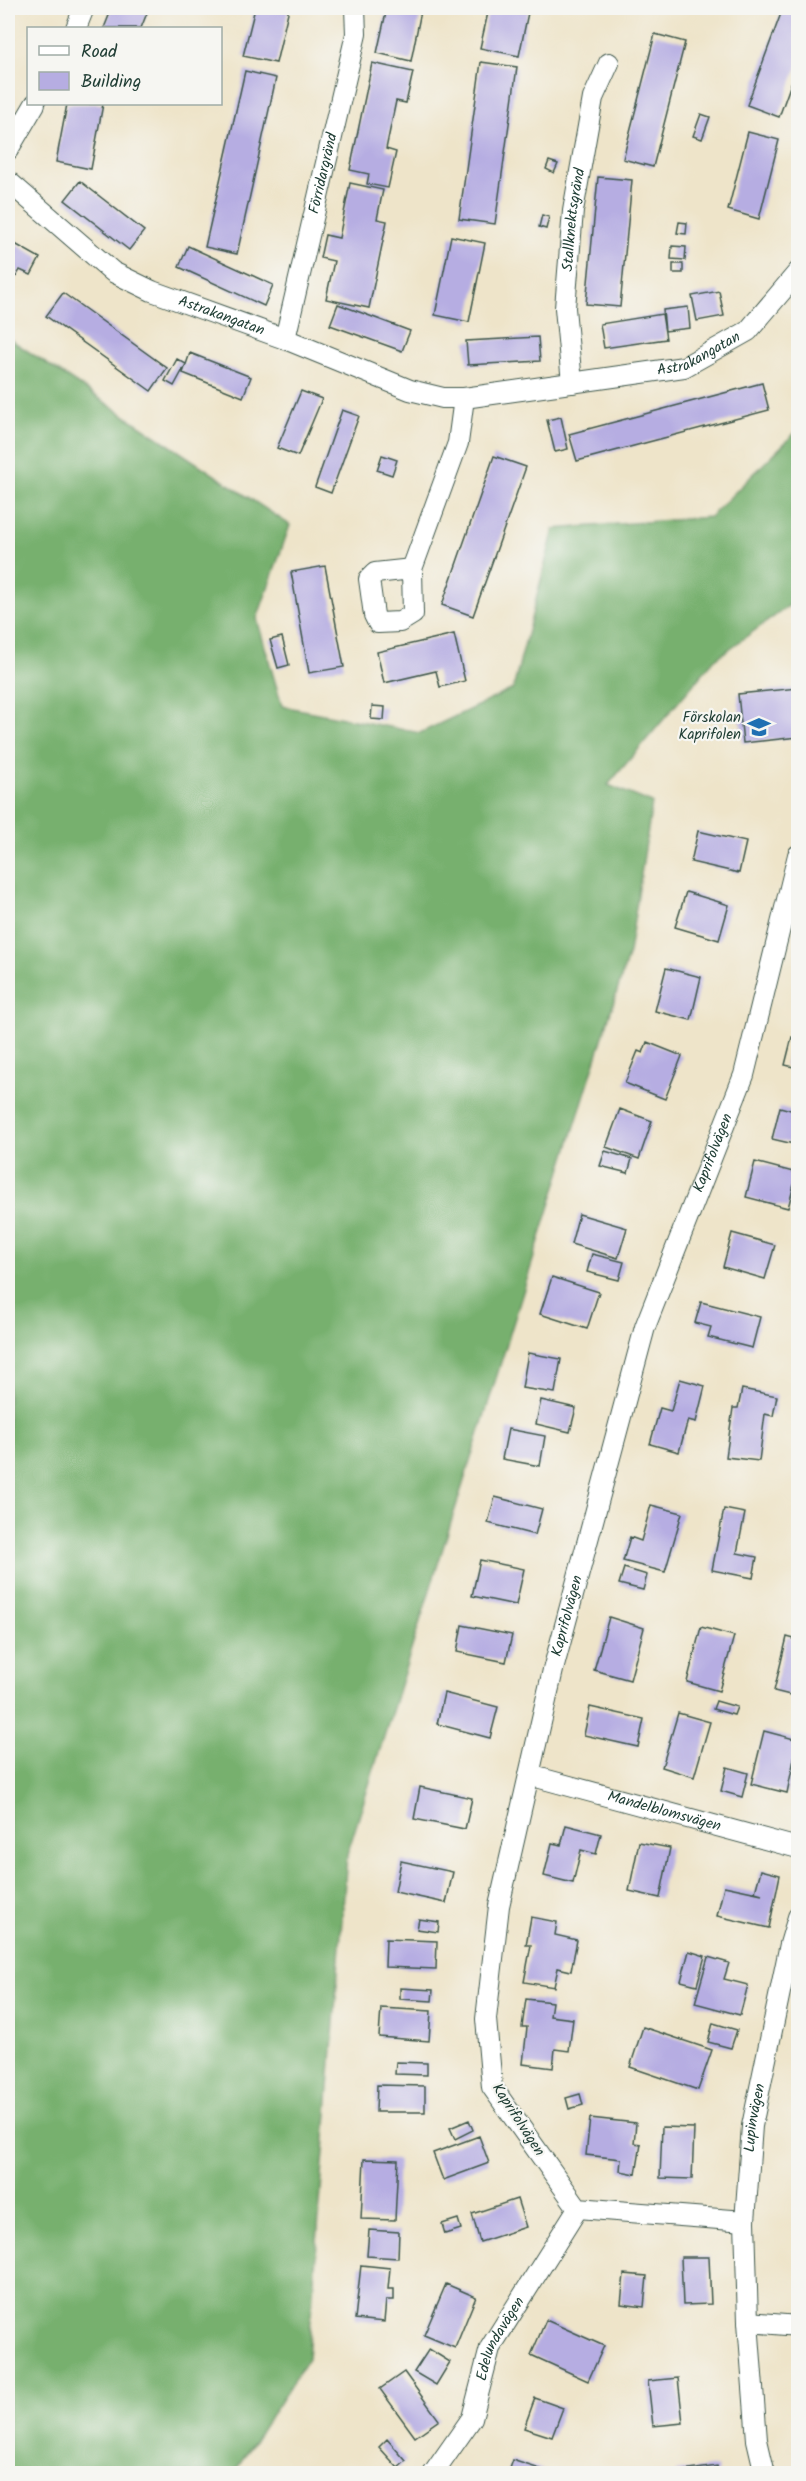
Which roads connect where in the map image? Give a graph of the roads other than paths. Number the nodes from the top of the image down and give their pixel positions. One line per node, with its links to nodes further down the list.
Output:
1 (84, 8): 3 (street)
2 (355, 8): 9 (street, Förridargränd)
3 (76, 27)
4 (609, 63): 10 (street, Stallknektsgränd)
5 (34, 105): 6 (street)
6 (8, 150)
7 (8, 181): 9 (street, Astrakangatan)
8 (798, 272): 10 (street, Astrakangatan)
9 (285, 339): 11 (street, Astrakangatan)
10 (572, 383): 11 (street, Astrakangatan)
11 (464, 399): 12 (street)
12 (412, 569)
13 (798, 855): 14 (street, Kaprifolvägen)
14 (529, 1775): 15 (street, Mandelblomsvägen); 17 (street, Kaprifolvägen)
15 (798, 1848)
16 (798, 1917): 18 (street, Lupinvägen)
17 (578, 2208): 18 (street); 21 (street, Edelundavägen)
18 (745, 2221): 19 (street, Lupinvägen)
19 (748, 2322): 20 (street); 22 (street, Lupinvägen)
20 (798, 2326)
21 (433, 2474)
22 (765, 2474)

